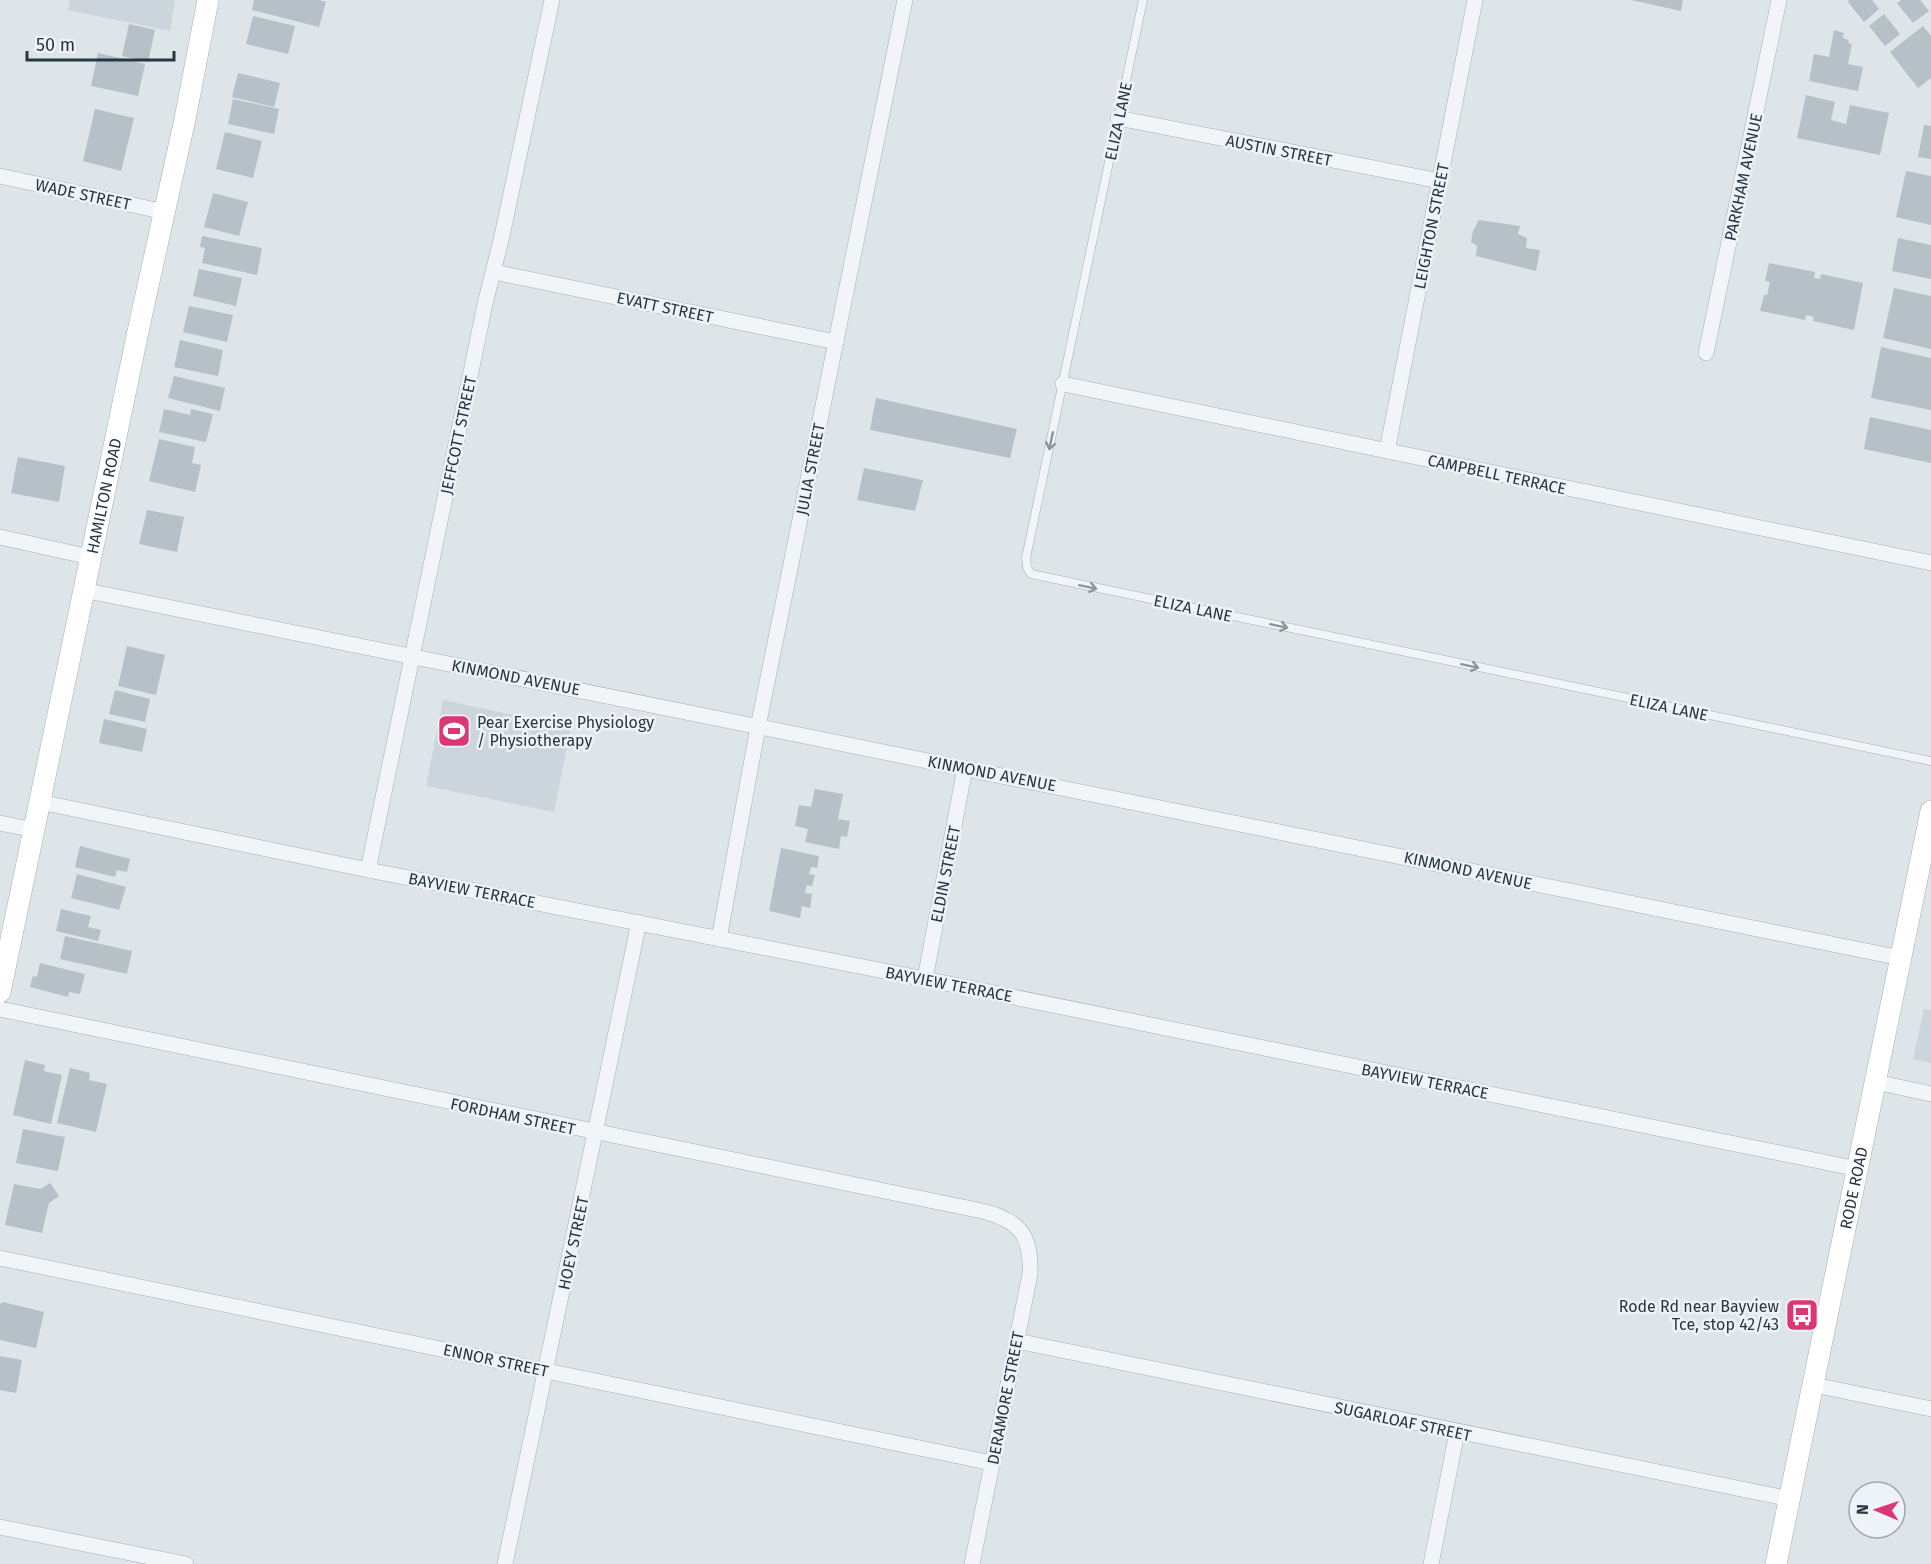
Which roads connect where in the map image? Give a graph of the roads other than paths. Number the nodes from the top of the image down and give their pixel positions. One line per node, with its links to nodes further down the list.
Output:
1 (208, 0): 10 (main road, HAMILTON ROAD)
2 (552, 0): 11 (street, JEFFCOTT STREET)
3 (905, 0): 12 (street, JULIA STREET)
4 (1143, 0): 7 (lane, ELIZA LANE)
5 (1475, 0): 9 (street, LEIGHTON STREET)
6 (1779, 0): 13 (street, PARKHAM AVENUE)
7 (1118, 118): 9 (street, AUSTIN STREET); 14 (lane, ELIZA LANE)
8 (0, 176): 10 (street, WADE STREET)
9 (1440, 181): 15 (street, LEIGHTON STREET)
10 (165, 212): 17 (main road, HAMILTON ROAD)
11 (494, 272): 12 (street, EVATT STREET); 20 (street, JEFFCOTT STREET)
12 (836, 342): 21 (street, JULIA STREET)
13 (1706, 353)
14 (1063, 384): 15 (street, CAMPBELL TERRACE); 22 (lane, ELIZA LANE, one-way to 22)
15 (1387, 452): 18 (street, CAMPBELL TERRACE)
16 (0, 537): 17 (street)
17 (90, 557): 19 (main road, HAMILTON ROAD)
18 (1931, 563)
19 (84, 590): 20 (street, KINMOND AVENUE); 24 (main road, HAMILTON ROAD)
20 (413, 657): 21 (street, KINMOND AVENUE); 28 (street, JEFFCOTT STREET)
21 (758, 727): 23 (street, KINMOND AVENUE); 30 (street, JULIA STREET)
22 (1931, 761)
23 (965, 768): 31 (street, KINMOND AVENUE); 32 (street, ELDIN STREET)
24 (40, 802): 27 (main road, HAMILTON ROAD); 28 (street, BAYVIEW TERRACE)
25 (1931, 811): 31 (main road, RODE ROAD)
26 (0, 823): 27 (street)
27 (34, 830): 33 (main road, HAMILTON ROAD)
28 (368, 870): 29 (street, BAYVIEW TERRACE)
29 (639, 922): 30 (street, BAYVIEW TERRACE); 37 (street, HOEY STREET)
30 (719, 939): 32 (street, BAYVIEW TERRACE)
31 (1901, 958): 35 (main road, RODE ROAD)
32 (925, 980): 38 (street, BAYVIEW TERRACE)
33 (0, 992)
34 (0, 1009): 37 (street, FORDHAM STREET)
35 (1875, 1082): 36 (street); 38 (main road, RODE ROAD)
36 (1931, 1094)
37 (596, 1133): 39 (street, FORDHAM STREET); 42 (street, HOEY STREET)
38 (1858, 1169): 43 (main road, RODE ROAD)
39 (1023, 1232): 41 (street, DERAMORE STREET)
40 (0, 1257): 42 (street, ENNOR STREET)
41 (1017, 1341): 45 (street, SUGARLOAF STREET); 46 (street, DERAMORE STREET)
42 (546, 1371): 46 (street, ENNOR STREET); 50 (street, HOEY STREET)
43 (1814, 1385): 44 (street); 47 (main road, RODE ROAD)
44 (1931, 1409)
45 (1457, 1432): 47 (street, SUGARLOAF STREET); 52 (street)
46 (992, 1463): 51 (street, DERAMORE STREET)
47 (1790, 1499): 53 (main road, RODE ROAD)
48 (0, 1527): 49 (street)
49 (186, 1564)
50 (505, 1564)
51 (972, 1564)
52 (1431, 1564)
53 (1776, 1564)

